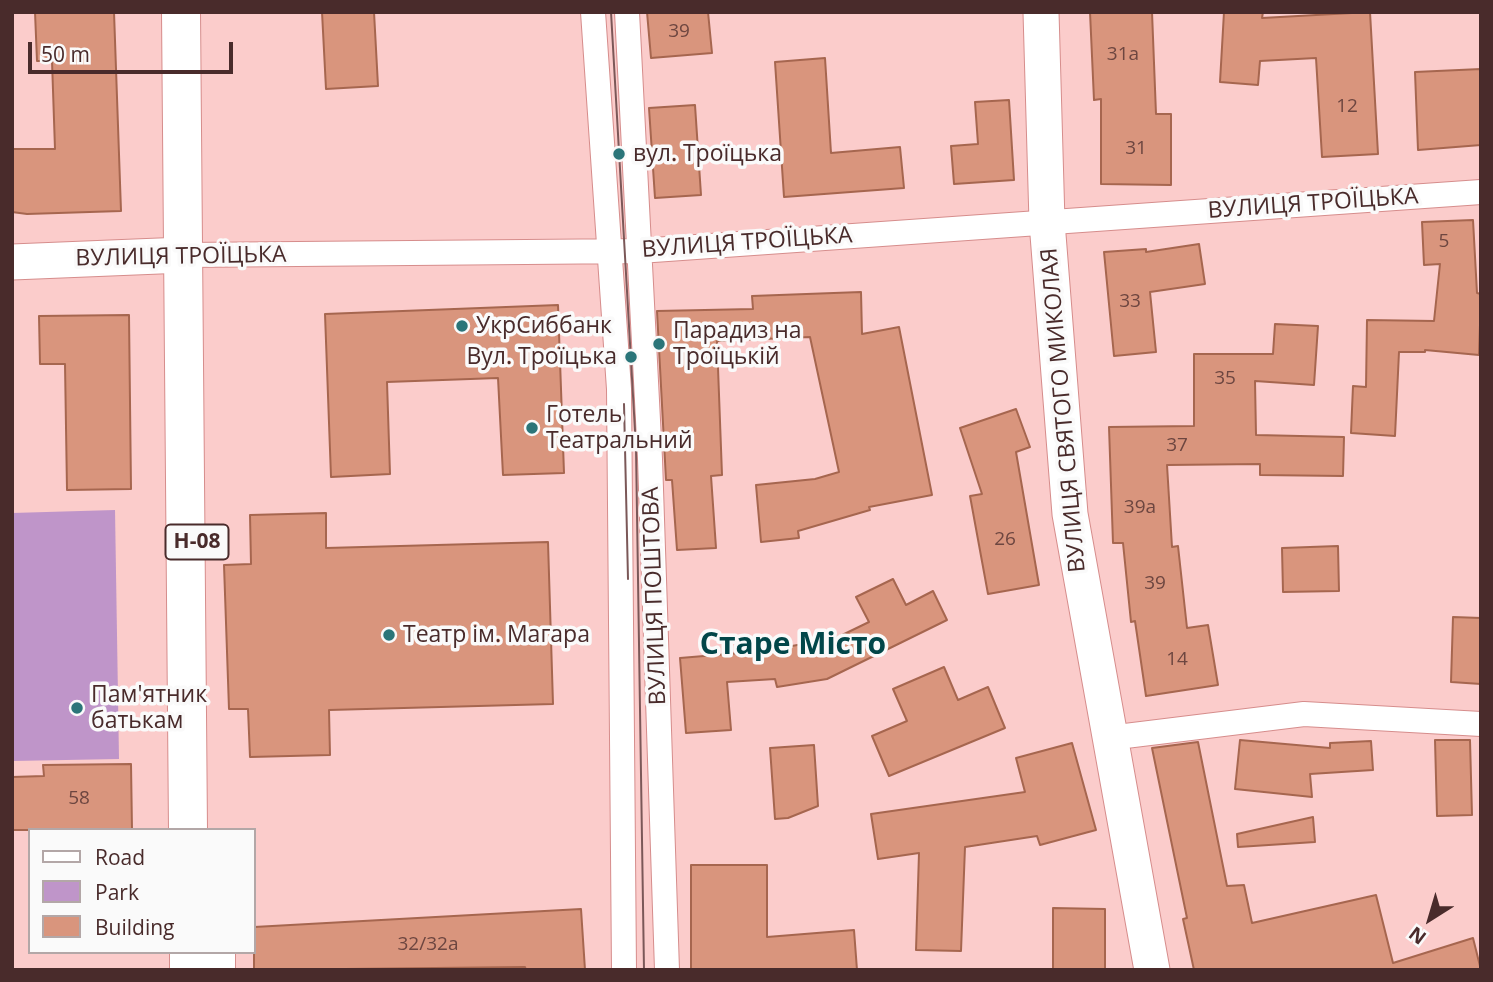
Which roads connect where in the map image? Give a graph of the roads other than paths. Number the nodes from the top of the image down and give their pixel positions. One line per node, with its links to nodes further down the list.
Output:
1 (181, 12): 9 (main road, Н-08)
2 (593, 12): 7 (street, ВУЛИЦЯ ПОШТОВА)
3 (627, 12): 8 (street, ВУЛИЦЯ ПОШТОВА)
4 (1041, 12): 6 (street, ВУЛИЦЯ СВЯТОГО МИКОЛАЯ)
5 (1481, 192): 6 (street, ВУЛИЦЯ ТРОЇЦЬКА)
6 (1047, 222): 8 (street, ВУЛИЦЯ ТРОЇЦЬКА); 12 (street, ВУЛИЦЯ СВЯТОГО МИКОЛАЯ)
7 (610, 251): 8 (street, ВУЛИЦЯ ТРОЇЦЬКА); 9 (street, ВУЛИЦЯ ТРОЇЦЬКА); 15 (street, ВУЛИЦЯ ПОШТОВА)
8 (639, 251): 16 (street, ВУЛИЦЯ ПОШТОВА)
9 (184, 255): 10 (street, ВУЛИЦЯ ТРОЇЦЬКА); 13 (main road, Н-08); 14 (main road, Н-08)
10 (12, 262)
11 (1481, 724): 12 (street)
12 (1109, 737): 17 (street, ВУЛИЦЯ СВЯТОГО МИКОЛАЯ)
13 (188, 828)
14 (210, 828)
15 (624, 970)
16 (667, 970)
17 (1152, 970)

